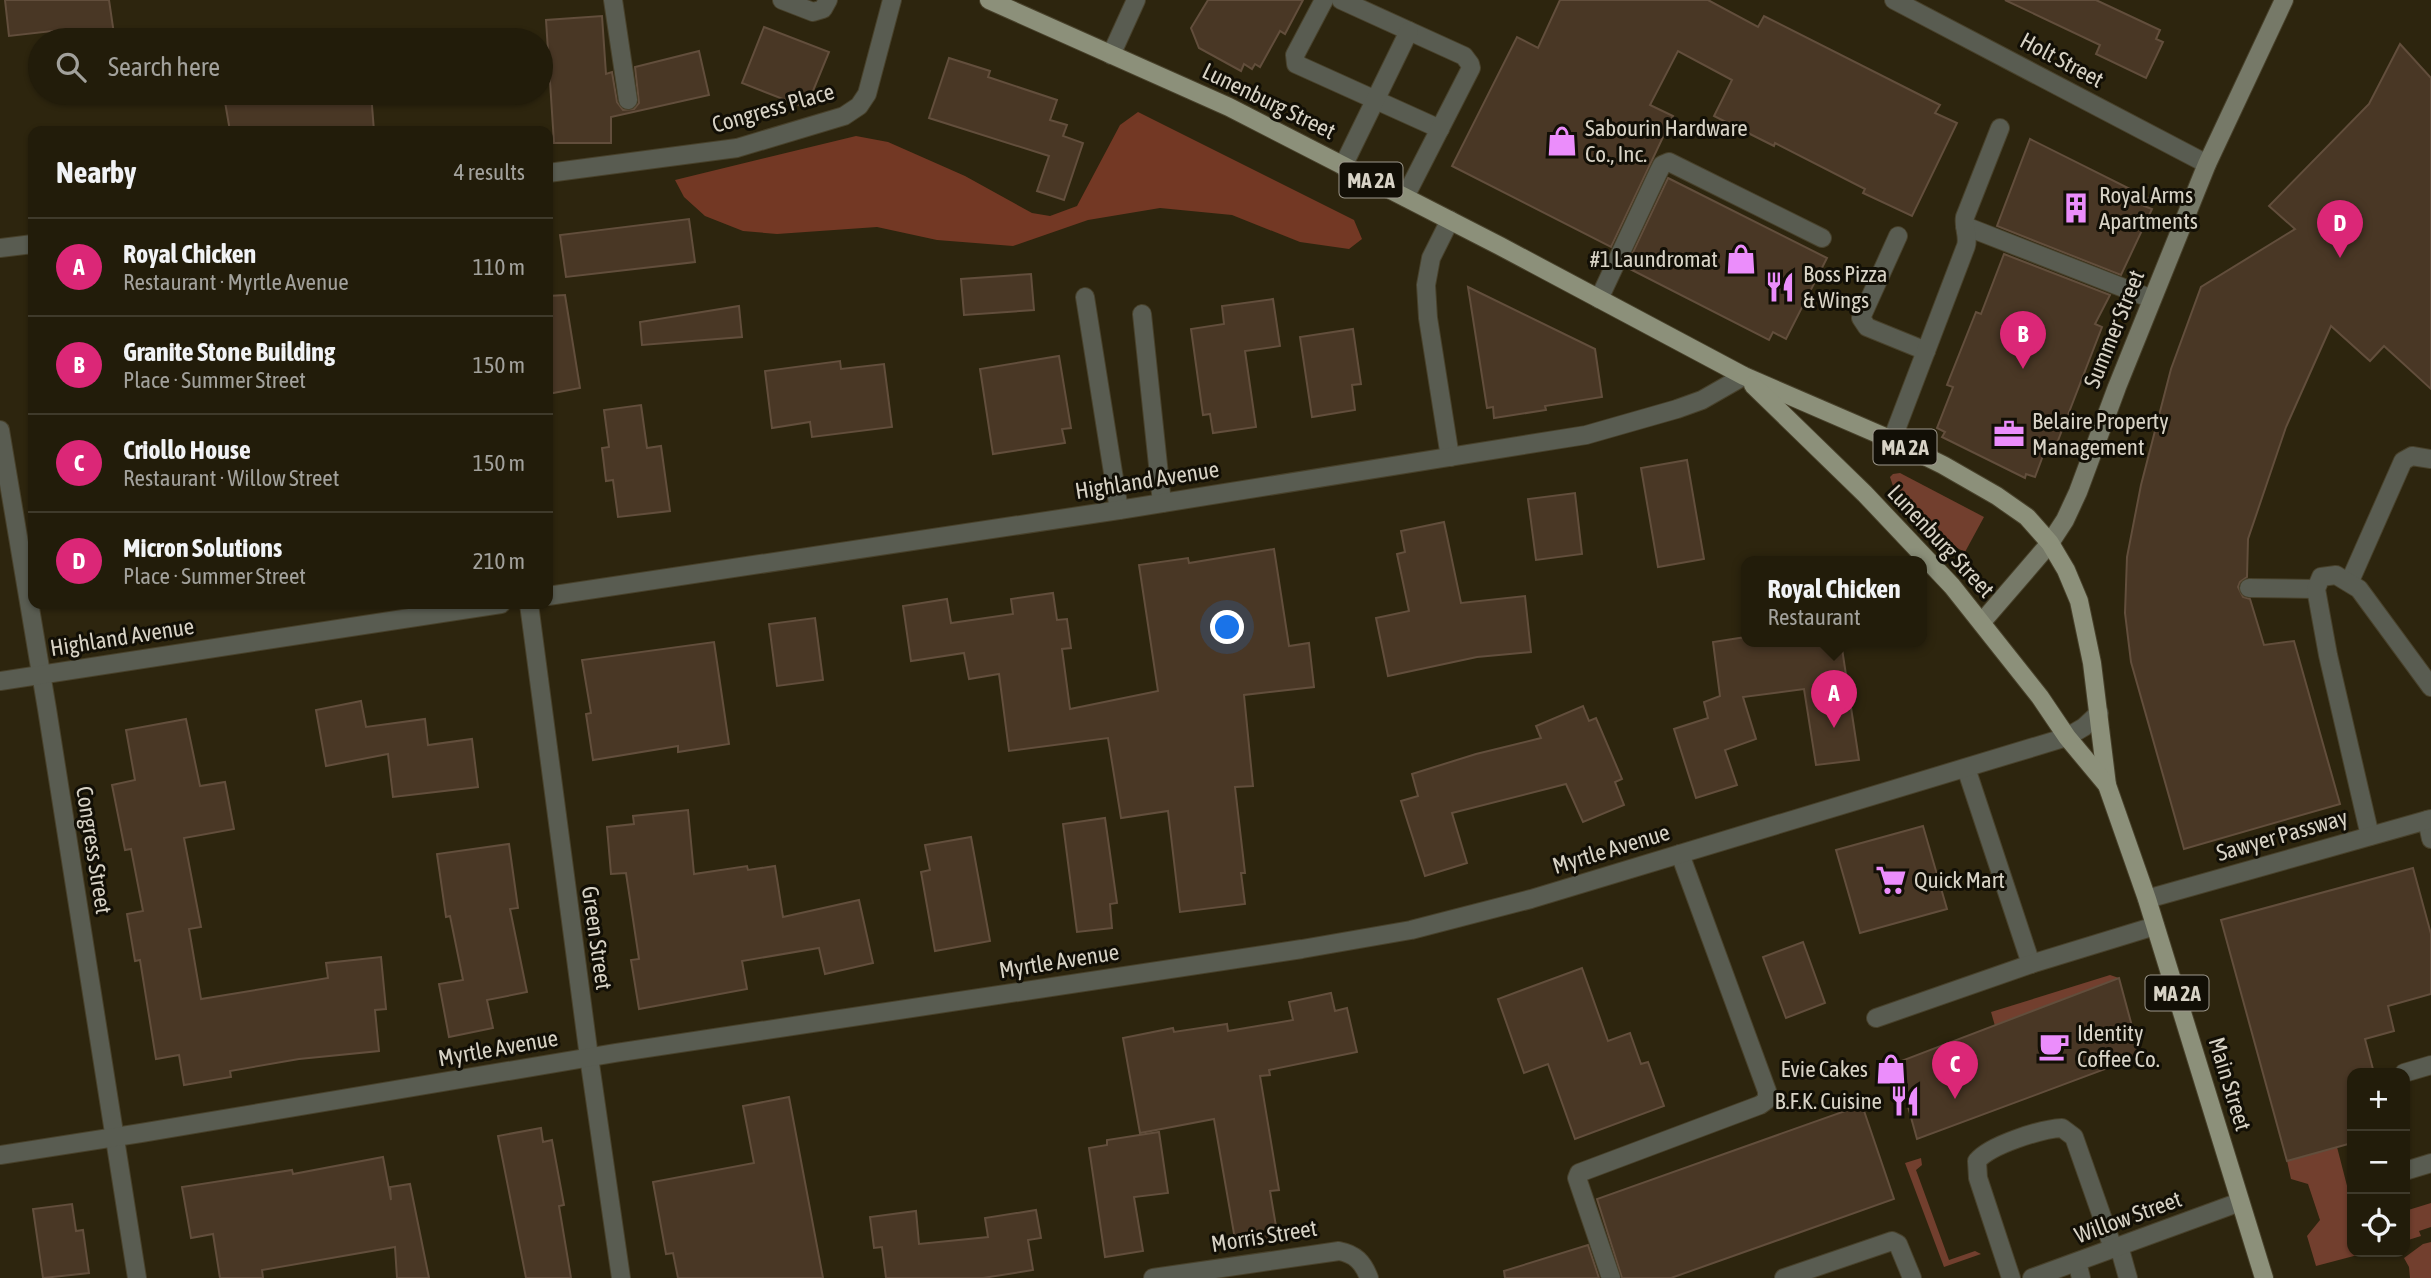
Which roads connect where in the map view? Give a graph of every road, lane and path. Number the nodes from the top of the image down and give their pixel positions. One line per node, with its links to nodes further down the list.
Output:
1 (613, 0): 14 (street)
2 (782, 0): 3 (street)
3 (828, 0)
4 (892, 0): 19 (street, Congress Place)
5 (989, 0): 12 (main road, Lunenburg Street / MA 2A)
6 (1136, 0): 12 (street)
7 (1324, 0): 13 (street)
8 (1341, 0): 11 (street)
9 (1894, 0): 17 (street, Holt Street)
10 (2284, 0): 17 (main road, Summer Street)
11 (1409, 31): 13 (street); 16 (street)
12 (1111, 55): 18 (main road, Lunenburg Street / MA 2A)
13 (1375, 99): 16 (street); 18 (street)
14 (628, 100)
15 (2000, 128): 22 (street)
16 (1440, 129): 20 (street)
17 (2207, 164): 29 (main road, Summer Street)
18 (1343, 166): 20 (main road, Lunenburg Street / MA 2A)
19 (553, 172)
20 (1405, 197): 21 (main road, Lunenburg Street / MA 2A)
21 (1450, 220): 28 (main road, Lunenburg Street / MA 2A); 35 (street)
22 (1965, 226): 29 (street); 31 (street)
23 (1898, 236): 31 (street)
24 (1822, 238): 28 (street)
25 (28, 245): 26 (street)
26 (0, 248)
27 (1085, 297): 38 (street)
28 (1599, 299): 32 (main road, Lunenburg Street / MA 2A)
29 (2152, 299): 39 (main road, Summer Street)
30 (1142, 314): 37 (street)
31 (1926, 351): 34 (street)
32 (1744, 376): 34 (main road, Lunenburg Street / MA 2A); 35 (street, Highland Avenue); 40 (main road, Lunenburg Street / MA 2A)
33 (0, 430): 46 (street, Congress Street)
34 (1892, 440): 39 (main road, Lunenburg Street / MA 2A)
35 (1450, 457): 37 (street, Highland Avenue)
36 (2431, 458): 42 (street)
37 (1163, 503): 38 (street, Highland Avenue)
38 (1119, 510): 45 (street, Highland Avenue)
39 (2050, 543): 50 (main road, Summer Street); 54 (main road, Main Street / MA 2A)
40 (1924, 556)
41 (1927, 560): 50 (main road, Lunenburg Street / MA 2A)
42 (2350, 581): 44 (street); 53 (street)
43 (2249, 588): 44 (street)
44 (2316, 589): 59 (street)
45 (553, 595)
46 (28, 597)
47 (30, 609): 51 (street, Congress Street)
48 (469, 609): 51 (street, Highland Avenue)
49 (530, 609): 66 (street, Green Street)
50 (1982, 622): 55 (main road, Main Street / MA 2A)
51 (41, 675): 52 (street, Highland Avenue); 69 (street, Congress Street)
52 (0, 681)
53 (2431, 687)
54 (2099, 713): 55 (street, Myrtle Avenue); 57 (main road, Main Street / MA 2A)
55 (2067, 737): 56 (street, Myrtle Avenue); 57 (main road, Main Street / MA 2A)
56 (1966, 768): 61 (street, Myrtle Avenue); 64 (street)
57 (2107, 785): 62 (main road, Main Street / MA 2A)
58 (2429, 820): 59 (street, Sawyer Passway); 60 (street)
59 (2370, 836): 62 (street, Sawyer Passway)
60 (2431, 839)
61 (1680, 854): 66 (street, Myrtle Avenue); 81 (street)
62 (2147, 899): 63 (main road, Main Street / MA 2A)
63 (2155, 926): 64 (street); 73 (main road, Main Street / MA 2A)
64 (2031, 964): 65 (street)
65 (1875, 1018)
66 (589, 1057): 69 (street, Myrtle Avenue); 78 (street, Green Street)
67 (2431, 1065): 68 (street)
68 (2410, 1071)
69 (115, 1137): 70 (street, Myrtle Avenue); 77 (street, Congress Street)
70 (0, 1155)
71 (2431, 1163): 72 (street)
72 (2410, 1169)
73 (2240, 1202): 74 (street, Willow Street); 86 (main road, Main Street / MA 2A)
74 (2116, 1247): 75 (street, Willow Street); 84 (street); 85 (street)
75 (2079, 1270): 76 (street, Willow Street)
76 (2036, 1277)
77 (137, 1278)
78 (621, 1278)
79 (1153, 1278): 80 (street, Morris Street)
80 (1369, 1278)
81 (1611, 1278)
82 (1784, 1278): 83 (street)
83 (1912, 1278)
84 (2011, 1278)
85 (2128, 1278)
86 (2264, 1278)

